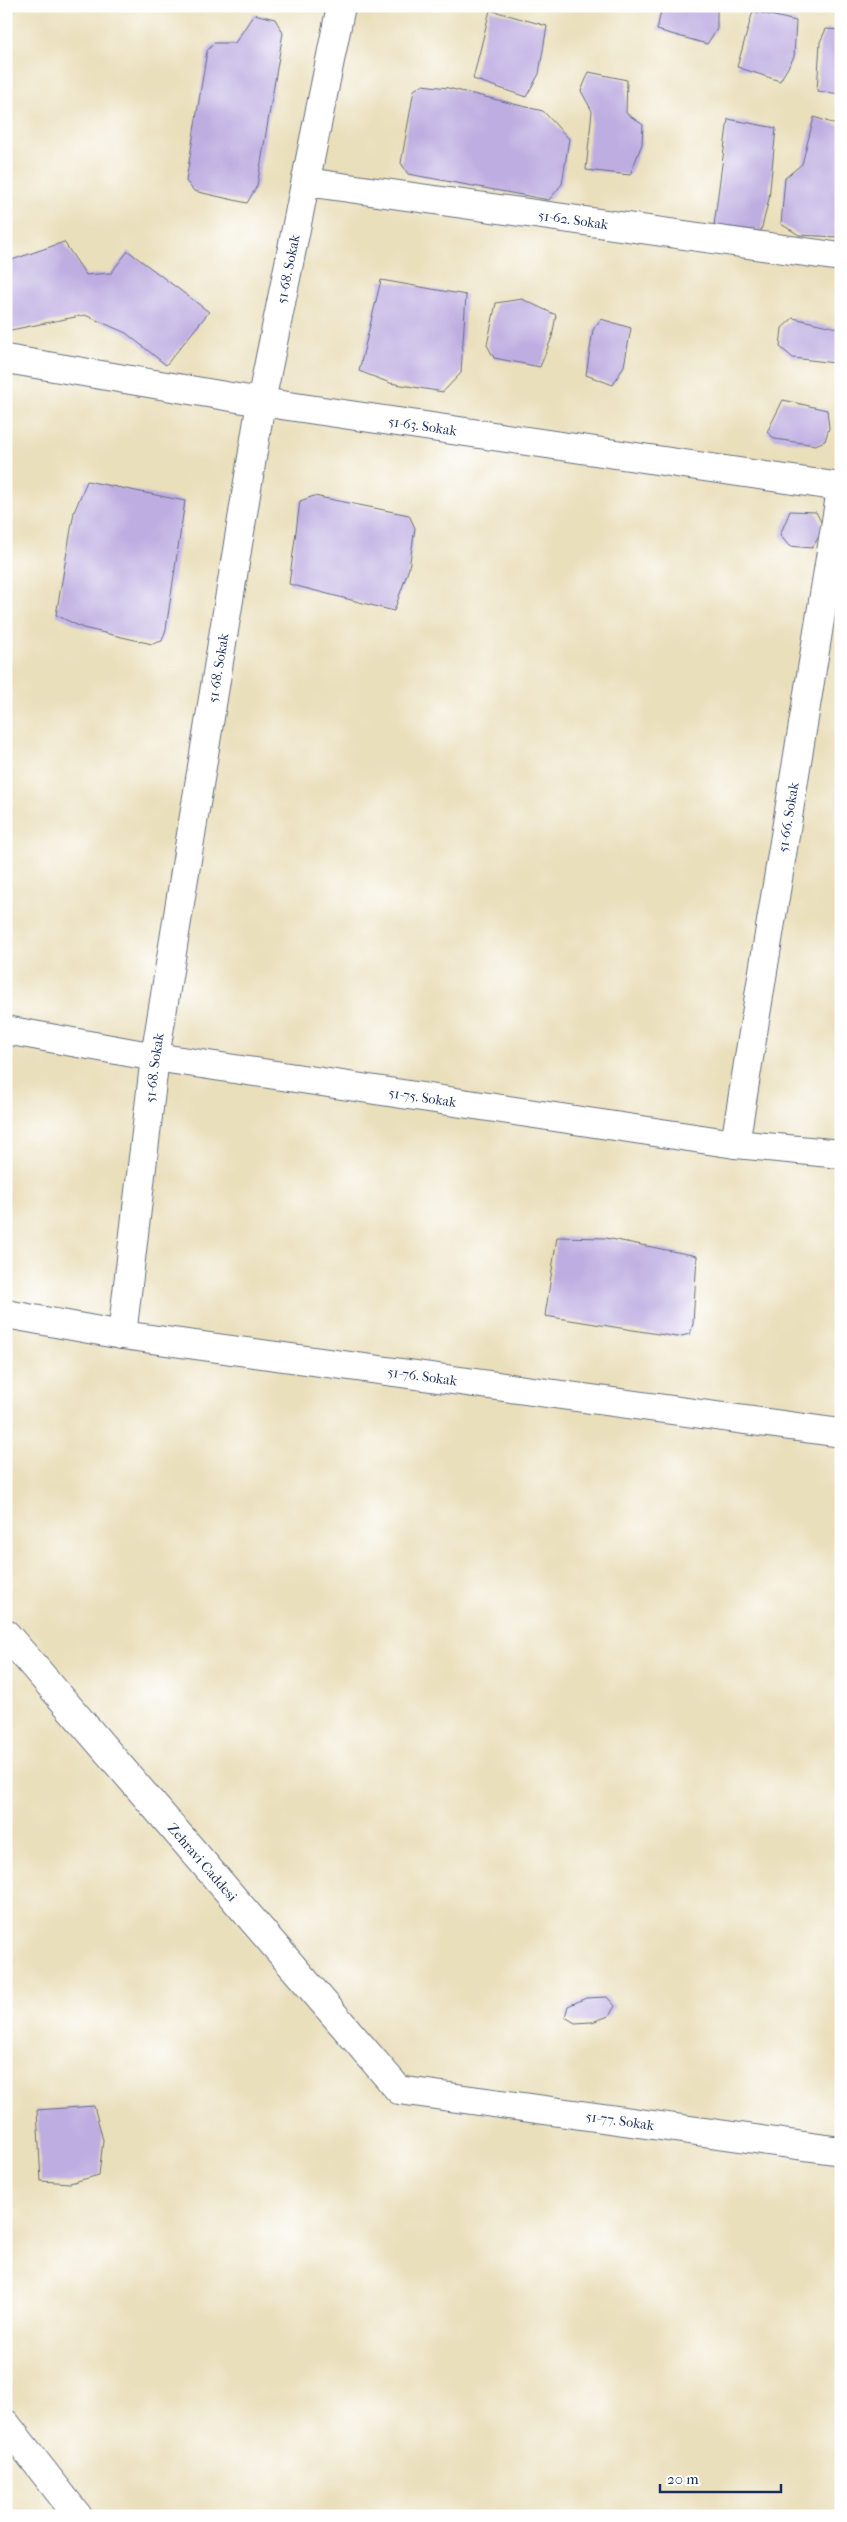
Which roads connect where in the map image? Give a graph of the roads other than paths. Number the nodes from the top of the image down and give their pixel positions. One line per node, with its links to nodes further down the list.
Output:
1 (341, 6): 2 (street, 51-68. Sokak)
2 (306, 182): 3 (street, 51-62. Sokak); 5 (street, 51-68. Sokak)
3 (841, 257)
4 (6, 359): 5 (street, 51-63. Sokak)
5 (261, 402): 6 (street, 51-63. Sokak); 8 (street, 51-68. Sokak)
6 (841, 488): 9 (street, 51-66. Sokak)
7 (6, 1030): 8 (street, 51-75. Sokak)
8 (155, 1057): 9 (street, 51-75. Sokak); 12 (street, 51-68. Sokak)
9 (735, 1144): 10 (street, 51-75. Sokak)
10 (841, 1154)
11 (6, 1314): 12 (street, 51-76. Sokak)
12 (122, 1335): 13 (street, 51-76. Sokak)
13 (841, 1433)
14 (6, 1634): 15 (street, Zehravi Caddesi)
15 (399, 2090): 16 (street, 51-77. Sokak)
16 (841, 2151)
17 (6, 2424): 18 (street)
18 (78, 2516)

